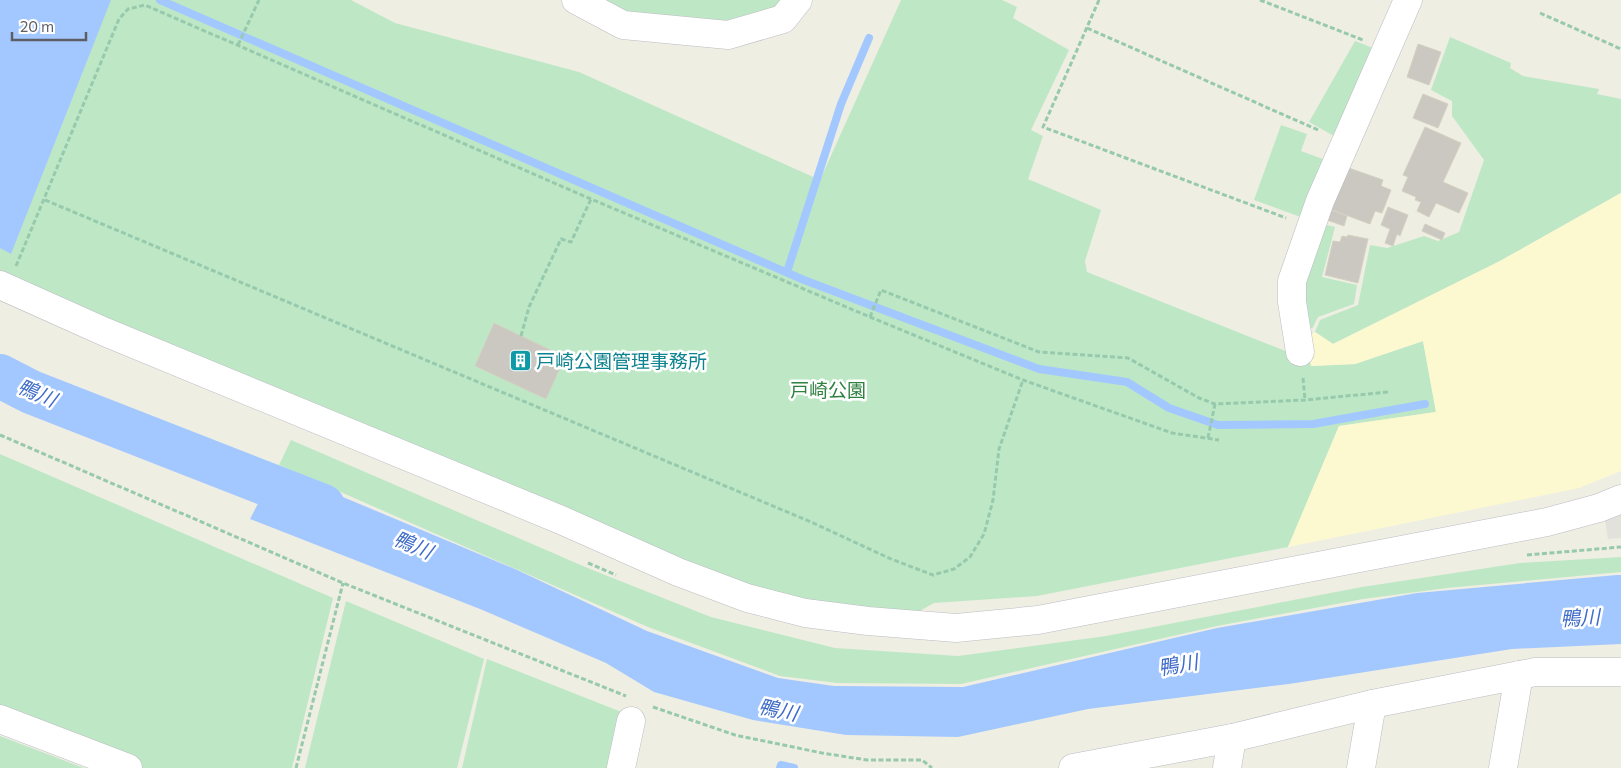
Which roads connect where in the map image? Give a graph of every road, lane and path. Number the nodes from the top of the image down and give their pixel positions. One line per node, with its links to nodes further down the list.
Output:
1 (259, 0): 9 (path)
2 (576, 0): 3 (street)
3 (798, 0)
4 (1099, 0): 8 (path)
5 (1260, 0): 10 (path)
6 (1408, 0): 10 (street)
7 (1540, 13): 11 (path)
8 (1087, 28): 12 (path); 15 (path)
9 (238, 45): 13 (path); 14 (path)
10 (1387, 49): 15 (street)
11 (1621, 49)
12 (1318, 130)
13 (591, 199): 17 (path); 18 (path)
14 (45, 200): 16 (path); 20 (path)
15 (1312, 226): 19 (street)
16 (7, 278): 26 (street)
17 (870, 318): 20 (path); 22 (path)
18 (521, 336)
19 (1300, 352)
20 (1023, 380): 24 (path)
21 (1388, 392): 22 (path)
22 (1215, 404): 24 (path)
23 (0, 435): 27 (path)
24 (1208, 438): 25 (path)
25 (1219, 440)
26 (1621, 499)
27 (343, 583): 31 (path); 36 (path)
28 (1621, 672): 29 (street)
29 (1519, 675): 30 (street); 41 (street)
30 (1372, 704): 33 (street); 40 (street)
31 (634, 707): 37 (street); 38 (path)
32 (0, 719): 35 (street)
33 (1232, 738): 34 (street); 39 (street)
34 (1084, 767)
35 (128, 768)
36 (296, 768)
37 (621, 768)
38 (932, 768)
39 (1227, 768)
40 (1361, 768)
41 (1503, 768)

